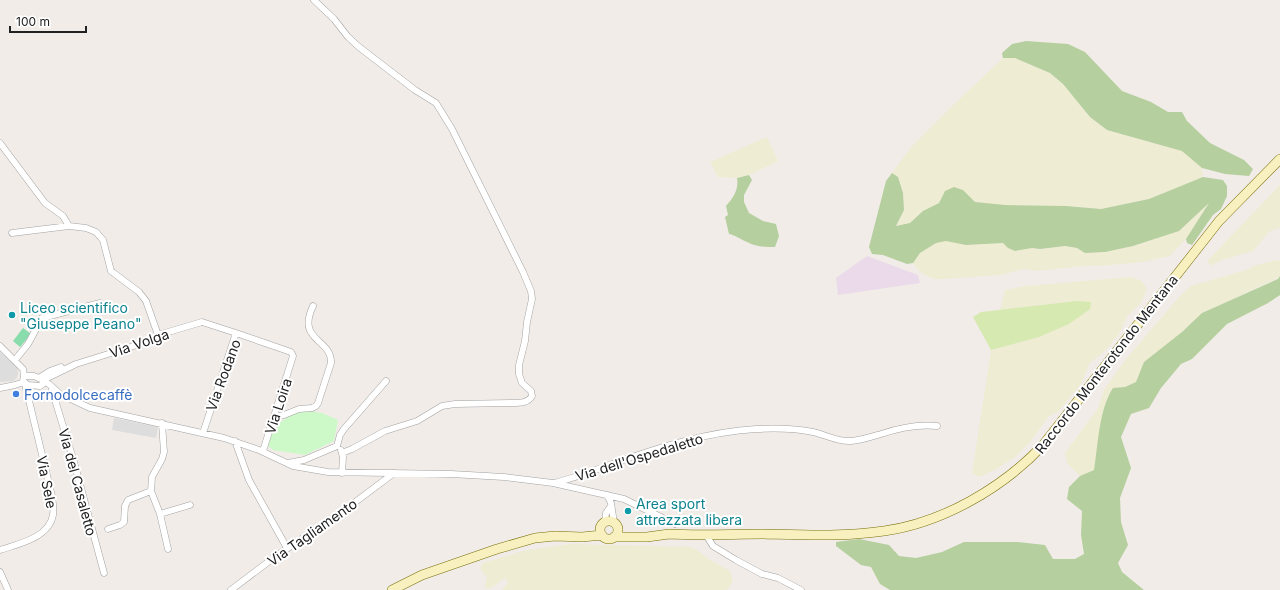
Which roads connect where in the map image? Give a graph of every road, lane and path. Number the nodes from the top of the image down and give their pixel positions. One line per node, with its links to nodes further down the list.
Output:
1 (314, 0): 28 (street)
2 (0, 143): 3 (street)
3 (3, 151): 5 (street)
4 (1280, 158): 41 (main road, Raccordo Monterotondo Mentana)
5 (69, 226): 6 (street); 10 (street)
6 (12, 233)
7 (100, 303): 12 (street)
8 (313, 306): 21 (street)
9 (236, 333): 10 (street, Via Volga); 13 (street, Via Rodano); 24 (street, Via Rodano)
10 (158, 336): 14 (street, Via Volga)
11 (0, 346): 12 (street, Via Sele)
12 (15, 360): 16 (street, Via Sele)
13 (293, 361): 21 (street, Via Loira)
14 (76, 364): 15 (street, Via Volga); 17 (street)
15 (56, 372): 17 (street, Via Volga); 20 (street)
16 (24, 381): 17 (street); 17 (street); 19 (street); 47 (street, Via Sele)
17 (42, 381): 20 (street)
18 (386, 381): 26 (street)
19 (0, 388)
20 (54, 391): 22 (street); 49 (street, Via del Casaletto)
21 (274, 417): 27 (street, Via Loira)
22 (162, 423): 24 (street); 33 (street)
23 (937, 426): 32 (street, Via dell'Ospedaletto)
24 (203, 433): 25 (street)
25 (235, 441): 27 (street); 45 (street)
26 (337, 446): 28 (street); 29 (street)
27 (263, 451): 29 (street)
28 (342, 453): 30 (street)
29 (286, 463): 30 (street)
30 (342, 473): 31 (street)
31 (394, 473): 32 (street); 45 (street, Via Tagliamento)
32 (553, 483): 34 (street)
33 (151, 490): 36 (street); 39 (street)
34 (607, 495): 37 (street); 38 (street)
35 (190, 505): 36 (street)
36 (160, 514): 46 (street)
37 (609, 524): 40 (main road); 42 (main road); 43 (main road); 44 (main road)
38 (675, 524)
39 (108, 529)
40 (669, 534): 41 (main road, Raccordo Monterotondo Mentana); 44 (main road, Raccordo Monterotondo Mentana)
41 (706, 534): 53 (street)
42 (566, 535): 43 (main road); 52 (main road)
43 (602, 535): 44 (main road, Raccordo Monterotondo Mentana)
44 (614, 537)
45 (287, 548): 51 (street, Via Tagliamento)
46 (168, 549)
47 (0, 550)
48 (0, 572): 50 (street)
49 (104, 573)
50 (8, 590)
51 (231, 590)
52 (392, 590)
53 (801, 590)

